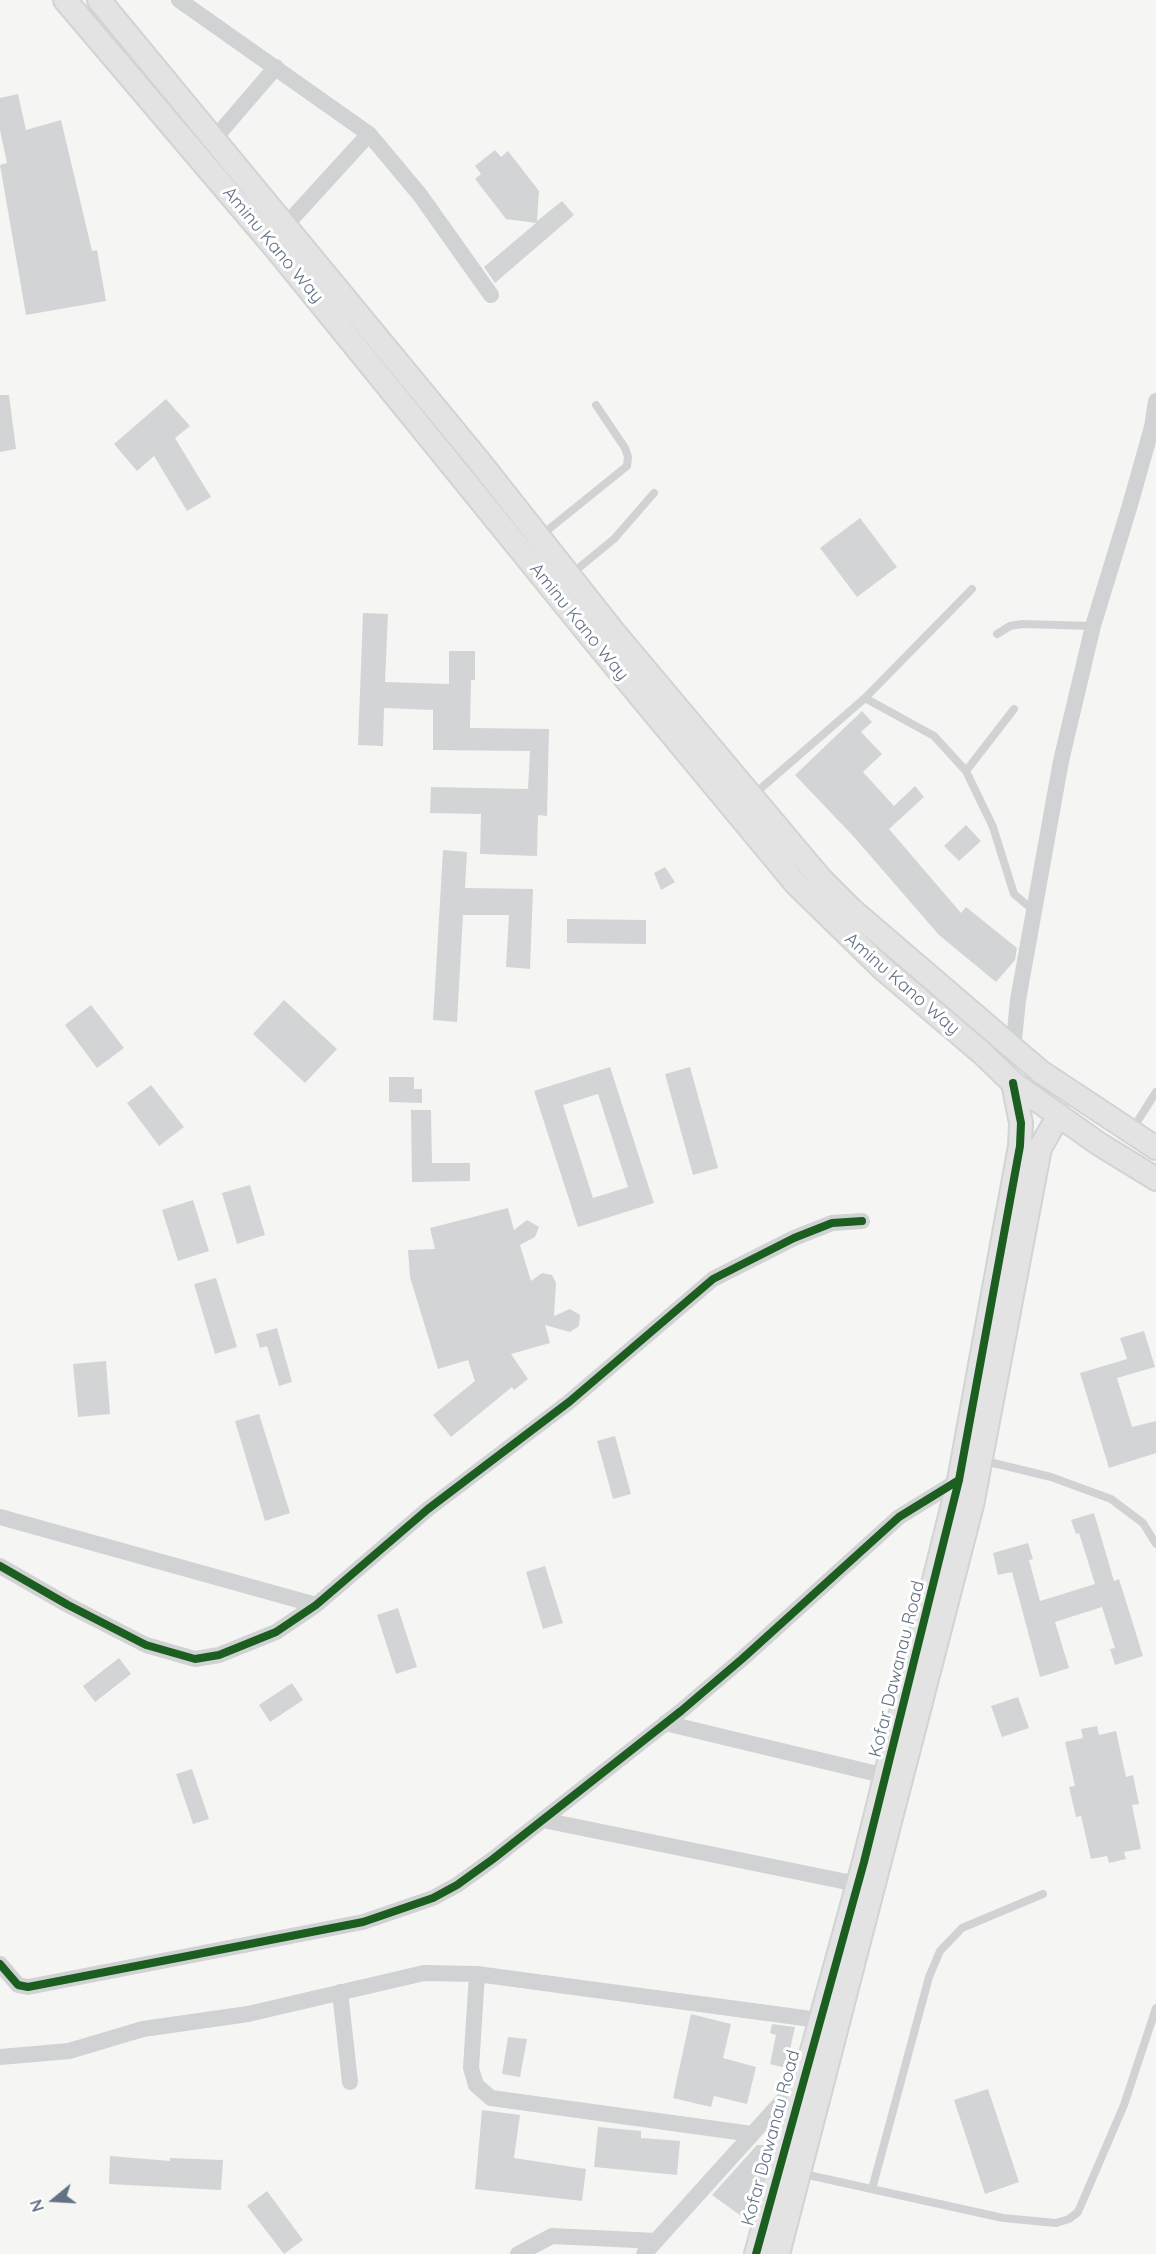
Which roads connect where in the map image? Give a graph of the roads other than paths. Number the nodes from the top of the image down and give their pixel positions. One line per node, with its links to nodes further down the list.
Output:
1 (65, 0): 17 (main road, Aminu Kano Way)
2 (179, 0): 4 (street)
3 (103, 2): 6 (main road, Aminu Kano Way)
4 (276, 67): 5 (street); 6 (street)
5 (369, 134): 7 (street); 8 (street)
6 (215, 138): 7 (main road, Aminu Kano Way)
7 (285, 226): 12 (main road, Aminu Kano Way)
8 (491, 295)
9 (1156, 401): 15 (street)
10 (597, 405): 12 (lane)
11 (654, 494): 13 (lane)
12 (539, 537): 13 (main road, Aminu Kano Way)
13 (570, 575): 17 (main road, Aminu Kano Way)
14 (972, 589): 18 (lane)
15 (1093, 626): 16 (lane); 22 (street)
16 (997, 634)
17 (605, 637): 21 (main road, Aminu Kano Way); 24 (main road, Aminu Kano Way)
18 (865, 698): 20 (lane); 21 (lane)
19 (1014, 709): 20 (lane)
20 (966, 771): 22 (lane)
21 (751, 796): 23 (main road, Aminu Kano Way)
22 (1033, 910): 23 (street)
23 (1013, 1050): 27 (main road, Aminu Kano Way)
24 (1013, 1083): 26 (main road, Aminu Kano Way); 32 (main road, Kofar Dawanau Road)
25 (1156, 1092): 27 (lane)
26 (1059, 1115): 29 (main road, Aminu Kano Way); 31 (main road, Kofar Dawanau Road)
27 (1130, 1133): 28 (main road, Aminu Kano Way)
28 (1156, 1148)
29 (1156, 1179)
30 (862, 1221): 36 (street)
31 (981, 1460): 34 (lane); 51 (main road, Kofar Dawanau Road)
32 (959, 1480): 37 (street); 38 (main road, Kofar Dawanau Road)
33 (0, 1517): 36 (street)
34 (1156, 1544)
35 (0, 1566): 36 (street)
36 (316, 1605)
37 (665, 1723): 38 (street); 39 (street)
38 (886, 1776): 40 (main road, Kofar Dawanau Road)
39 (543, 1820): 40 (street); 42 (street)
40 (857, 1884): 46 (main road, Kofar Dawanau Road)
41 (1043, 1893): 52 (lane)
42 (0, 1964)
43 (477, 1974): 44 (street); 46 (street); 50 (street)
44 (340, 1992): 47 (street); 49 (street)
45 (1156, 2008): 52 (lane)
46 (819, 2020): 48 (main road, Kofar Dawanau Road)
47 (0, 2056)
48 (803, 2078): 50 (street); 56 (main road, Kofar Dawanau Road)
49 (350, 2082)
50 (752, 2134): 53 (street)
51 (799, 2173): 52 (lane); 57 (main road, Kofar Dawanau Road)
52 (872, 2189)
53 (656, 2241): 54 (street); 55 (street)
54 (518, 2254)
55 (644, 2254)
56 (756, 2254)
57 (778, 2254)

